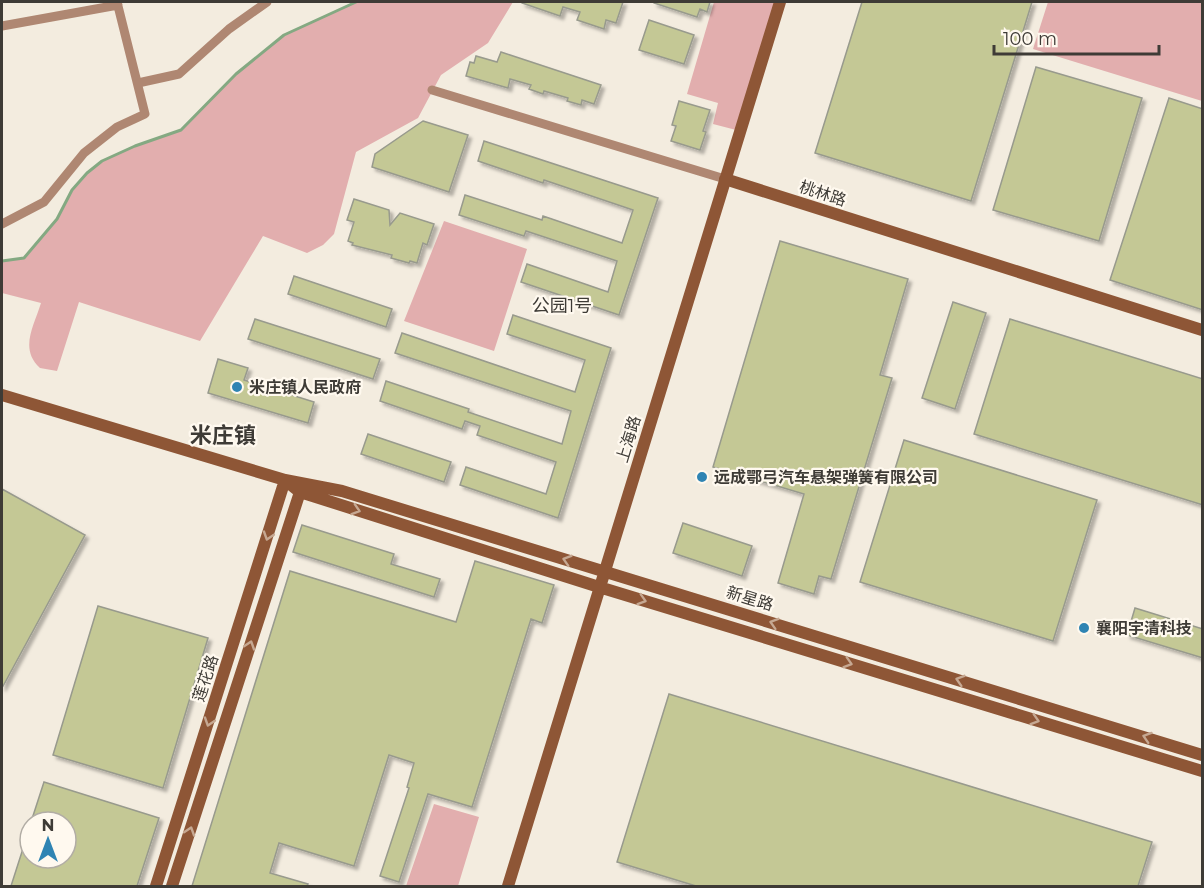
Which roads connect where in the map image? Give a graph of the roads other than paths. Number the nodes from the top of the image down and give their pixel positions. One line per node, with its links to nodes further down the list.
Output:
1 (267, 2): 5 (street)
2 (780, 2): 7 (street, 上海路)
3 (118, 3): 4 (street); 5 (street)
4 (2, 26)
5 (138, 82): 8 (street)
6 (432, 90): 7 (street, 桃林路)
7 (725, 179): 9 (street, 桃林路); 13 (street, 上海路)
8 (2, 224)
9 (1203, 330)
10 (2, 394): 11 (street, 新星路)
11 (285, 480): 12 (street); 13 (street, 新星路, one-way to 11); 17 (street, 莲花路, one-way to 17)
12 (300, 492): 14 (street, 新星路, one-way to 14); 18 (street, 莲花路, one-way to 12)
13 (604, 571): 14 (street, 上海路); 15 (street, 新星路, one-way to 13)
14 (599, 587): 16 (street, 新星路, one-way to 16); 19 (street, 上海路)
15 (1203, 755)
16 (1203, 771)
17 (156, 886)
18 (172, 886)
19 (508, 886)

